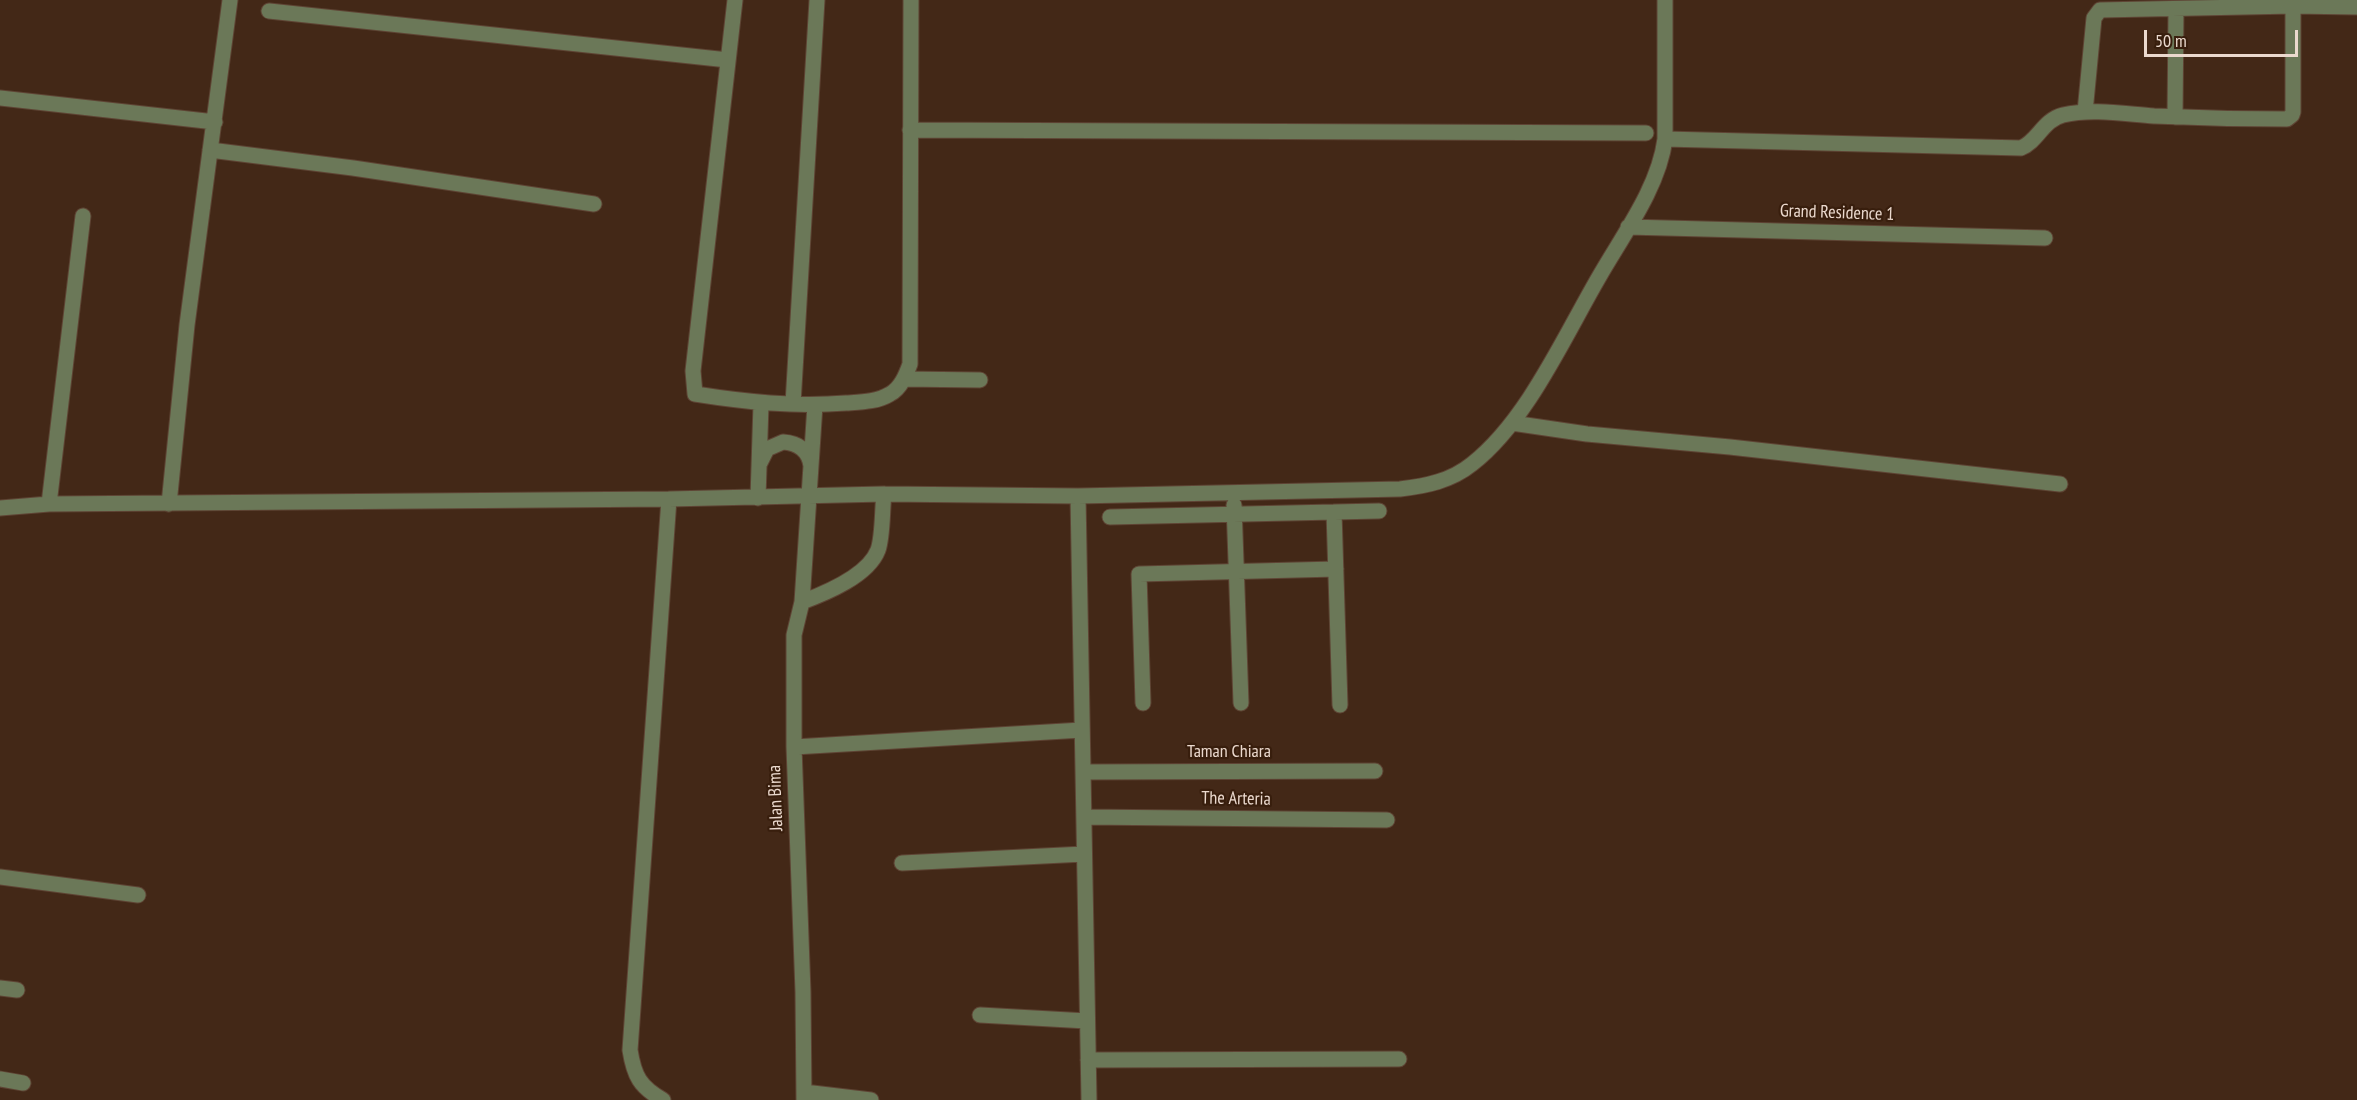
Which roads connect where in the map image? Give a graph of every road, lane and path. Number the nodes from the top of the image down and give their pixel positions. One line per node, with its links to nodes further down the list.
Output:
1 (230, 0): 14 (street)
2 (735, 0): 10 (street)
3 (817, 0): 26 (street)
4 (911, 0): 15 (street)
5 (1665, 0): 17 (street)
6 (2293, 6): 7 (street); 8 (street); 13 (street)
7 (2357, 7)
8 (2176, 10): 12 (street); 13 (street)
9 (269, 11): 10 (street)
10 (728, 60): 25 (street)
11 (0, 98): 14 (street)
12 (2085, 112): 13 (street); 17 (street)
13 (2175, 117)
14 (214, 122): 18 (street)
15 (910, 130): 16 (street); 23 (street)
16 (1646, 133)
17 (1665, 139): 21 (street)
18 (210, 150): 19 (street); 39 (street)
19 (594, 204)
20 (83, 216): 38 (street)
21 (1628, 226): 22 (street, Grand Residence 1); 28 (street)
22 (2045, 238)
23 (904, 379): 24 (street); 27 (street)
24 (980, 380)
25 (760, 404): 26 (street); 29 (street)
26 (793, 404): 27 (street)
27 (815, 405): 30 (street)
28 (1512, 423): 31 (street); 32 (street)
29 (759, 466): 30 (street); 36 (street)
30 (812, 471): 34 (street)
31 (2060, 484)
32 (1234, 492): 35 (street); 43 (street)
33 (884, 494): 34 (street); 35 (street); 47 (street)
34 (810, 496): 36 (street); 47 (street, Jalan Bima)
35 (1078, 496): 51 (street)
36 (758, 498): 37 (street)
37 (669, 499): 39 (street); 70 (street)
38 (49, 504): 39 (street); 40 (street)
39 (169, 504)
40 (0, 508)
41 (1379, 511): 42 (street)
42 (1334, 512): 43 (street); 45 (street)
43 (1234, 514): 44 (street); 46 (street)
44 (1110, 517)
45 (1336, 569): 46 (street); 50 (street)
46 (1237, 572): 48 (street); 49 (street)
47 (802, 602): 52 (street, Jalan Bima)
48 (1143, 703)
49 (1241, 703)
50 (1340, 705)
51 (1082, 730): 52 (street); 54 (street)
52 (794, 747): 69 (street, Jalan Bima)
53 (1376, 771): 54 (street, Taman Chiara)
54 (1083, 772): 55 (street)
55 (1084, 817): 56 (street, The Arteria); 57 (street)
56 (1387, 820)
57 (1084, 854): 58 (street); 64 (street)
58 (902, 863)
59 (0, 877): 60 (street)
60 (138, 896)
61 (0, 988): 62 (street)
62 (17, 990)
63 (981, 1015): 64 (street)
64 (1087, 1021): 66 (street)
65 (1399, 1059): 66 (street)
66 (1088, 1060): 72 (street)
67 (0, 1079): 68 (street)
68 (23, 1083)
69 (804, 1096): 71 (street)
70 (663, 1100)
71 (871, 1100)
72 (1089, 1100)

